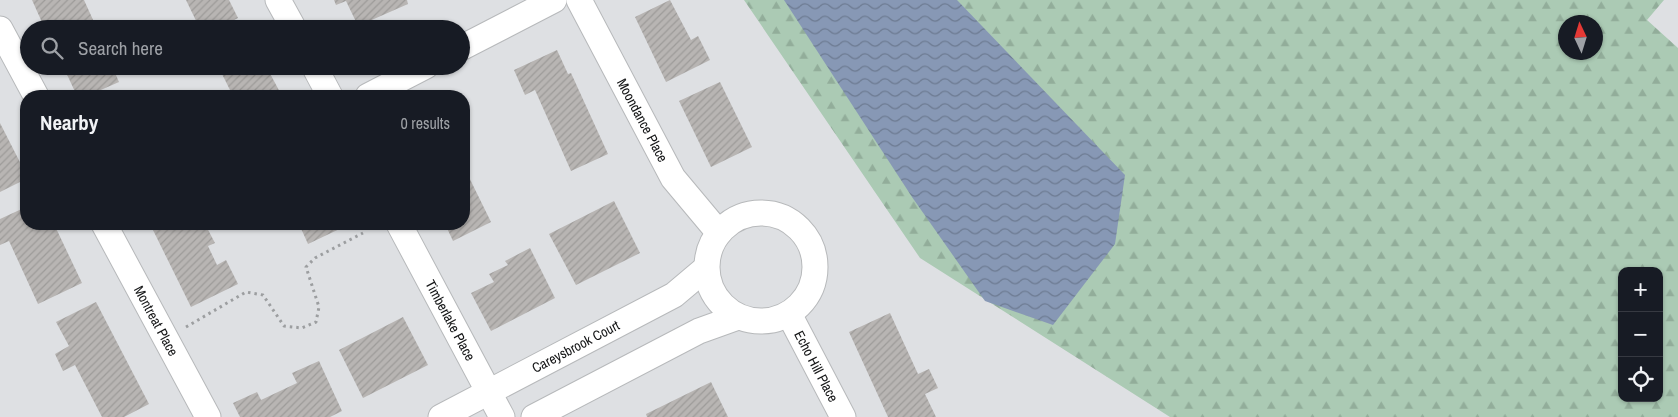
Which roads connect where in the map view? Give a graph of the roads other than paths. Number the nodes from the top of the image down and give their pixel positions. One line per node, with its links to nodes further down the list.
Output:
1 (278, 0): 4 (street)
2 (554, 0): 6 (street)
3 (579, 0): 16 (street, Moondance Place)
4 (289, 20)
5 (0, 29): 7 (street)
6 (470, 43)
7 (20, 66)
8 (25, 75): 11 (street)
9 (319, 75): 12 (street)
10 (409, 75): 13 (street)
11 (33, 90)
12 (327, 90)
13 (380, 90)
14 (107, 230): 21 (street, Montreat Place)
15 (402, 230): 20 (street, Timberlake Place)
16 (719, 233): 17 (street); 18 (street)
17 (706, 268): 19 (street); 20 (street, Careysbrook Court)
18 (789, 314): 19 (street); 25 (street, Echo Hill Place)
19 (738, 317): 24 (street)
20 (489, 391): 22 (street, Careysbrook Court); 23 (street, Timberlake Place)
21 (208, 417)
22 (441, 417)
23 (502, 417)
24 (534, 417)
25 (843, 417)

